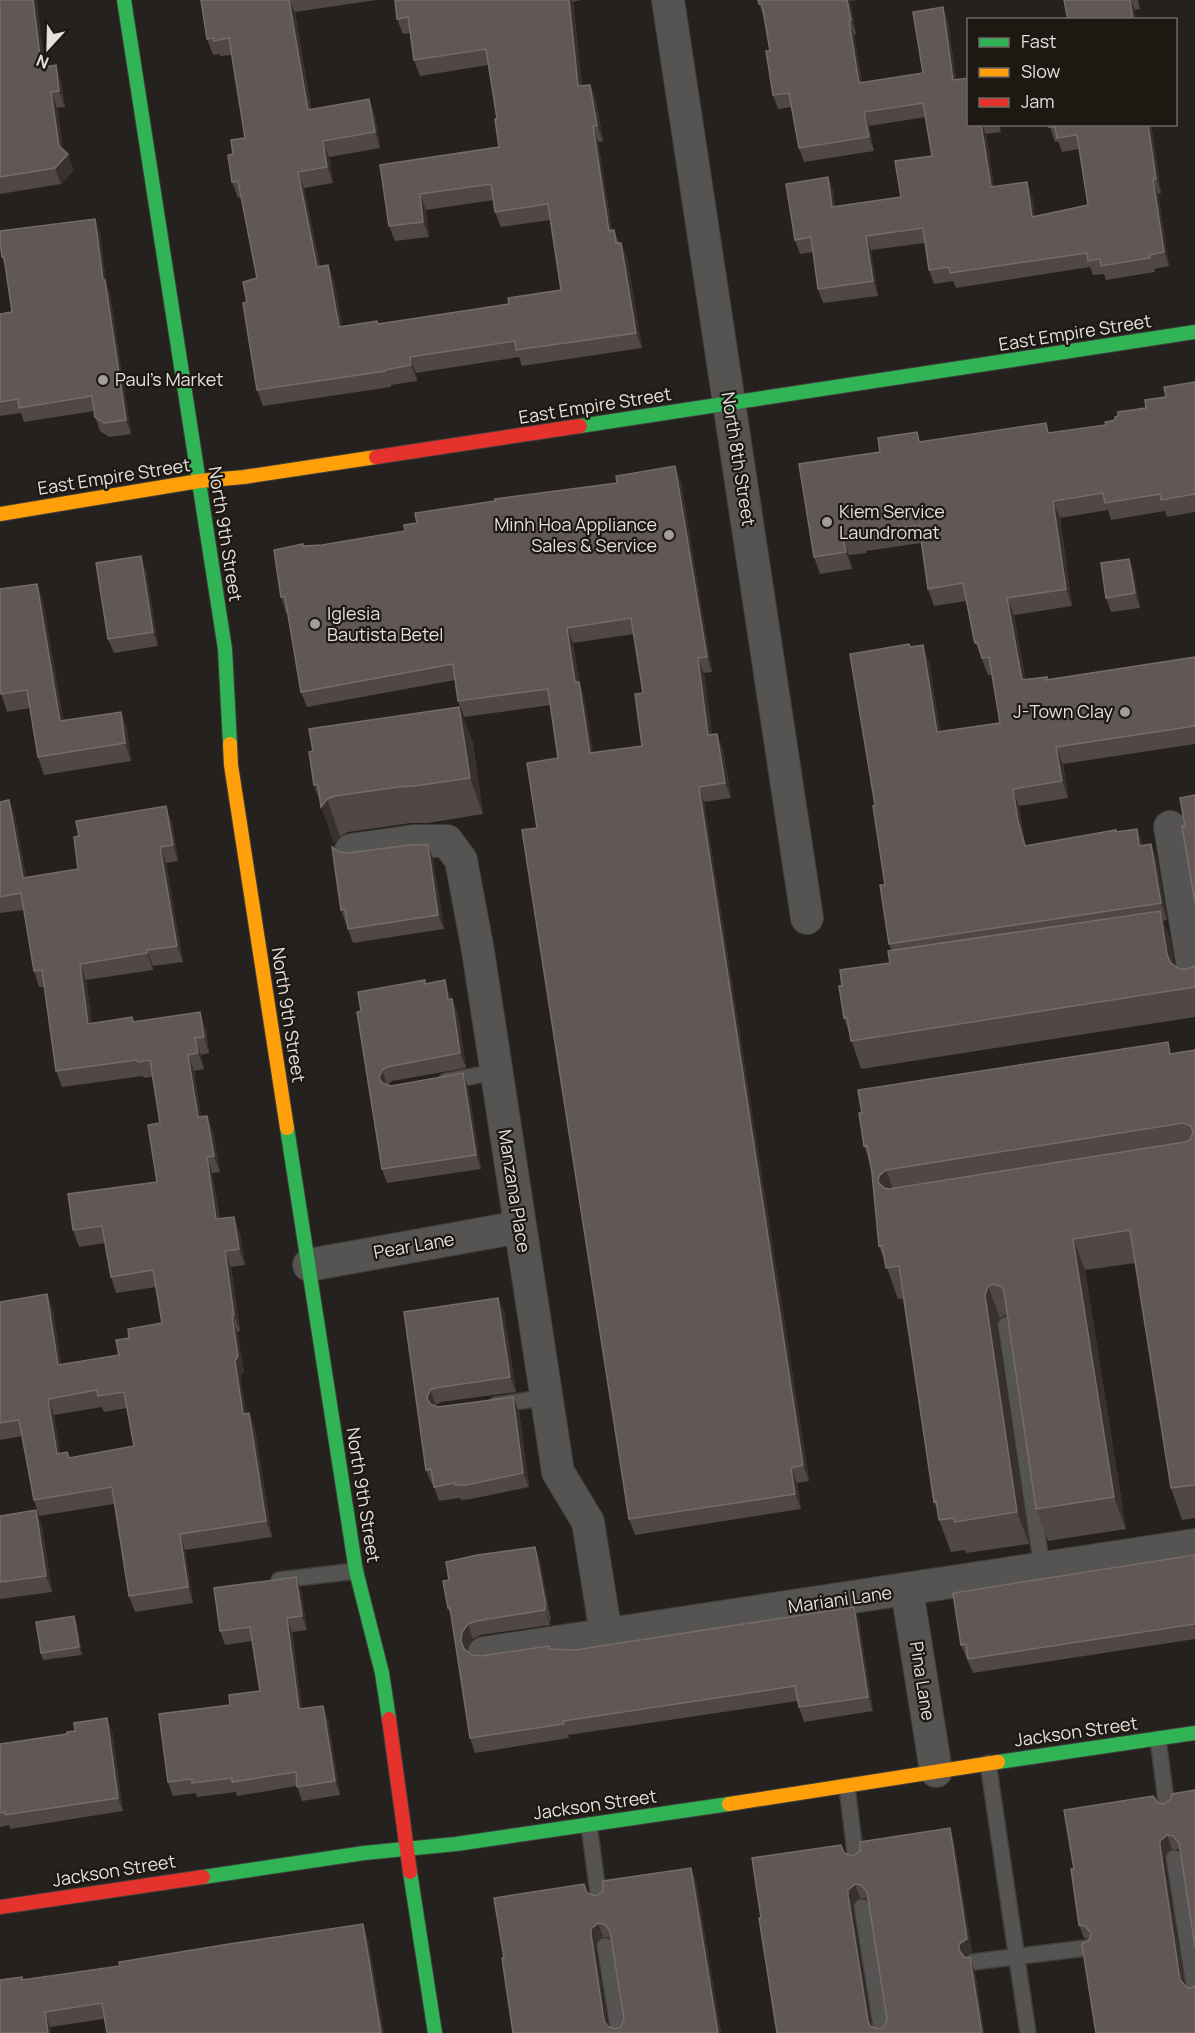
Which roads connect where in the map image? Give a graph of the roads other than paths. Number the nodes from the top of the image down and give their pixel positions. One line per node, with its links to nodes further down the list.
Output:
1 (124, 0): 5 (street, North 9th Street)
2 (668, 0): 4 (street, North 8th Street)
3 (1195, 332): 4 (street, East Empire Street)
4 (730, 404): 5 (street, East Empire Street); 9 (street, North 8th Street)
5 (199, 481): 6 (street, East Empire Street); 14 (street, North 9th Street)
6 (0, 514)
7 (1170, 827): 10 (street)
8 (351, 850): 11 (street, Manzana Place)
9 (807, 918)
10 (1195, 980)
11 (496, 1072): 12 (lane); 13 (street, Manzana Place)
12 (428, 1084)
13 (520, 1227): 14 (street, Pear Lane); 16 (street, Manzana Place)
14 (309, 1265): 20 (street, North 9th Street)
15 (1006, 1325): 19 (lane)
16 (547, 1397): 17 (lane); 23 (street, Manzana Place)
17 (477, 1407)
18 (1195, 1545): 19 (street, Mariani Lane)
19 (1042, 1568): 22 (street, Mariani Lane)
20 (356, 1571): 21 (lane); 32 (street, North 9th Street)
21 (261, 1582)
22 (907, 1590): 23 (street, Mariani Lane); 28 (street, Pina Lane)
23 (606, 1634): 24 (street, Mariani Lane)
24 (484, 1653)
25 (1195, 1733): 26 (street, Jackson Street)
26 (1158, 1738): 27 (street, Jackson Street); 30 (lane)
27 (988, 1763): 28 (street, Jackson Street); 40 (lane)
28 (936, 1771): 29 (street, Jackson Street)
29 (847, 1788): 31 (street, Jackson Street); 34 (lane)
30 (1167, 1808)
31 (589, 1825): 32 (street, Jackson Street); 35 (lane)
32 (406, 1849): 36 (street, Jackson Street); 43 (street, North 9th Street)
33 (1174, 1858): 42 (lane)
34 (856, 1860)
35 (599, 1899)
36 (0, 1907)
37 (862, 1907): 45 (lane)
38 (605, 1946): 44 (lane)
39 (1086, 1948): 40 (lane)
40 (1017, 1956): 41 (lane); 46 (lane)
41 (973, 1962)
42 (1195, 1992)
43 (435, 2033)
44 (620, 2033)
45 (882, 2033)
46 (1028, 2033)

